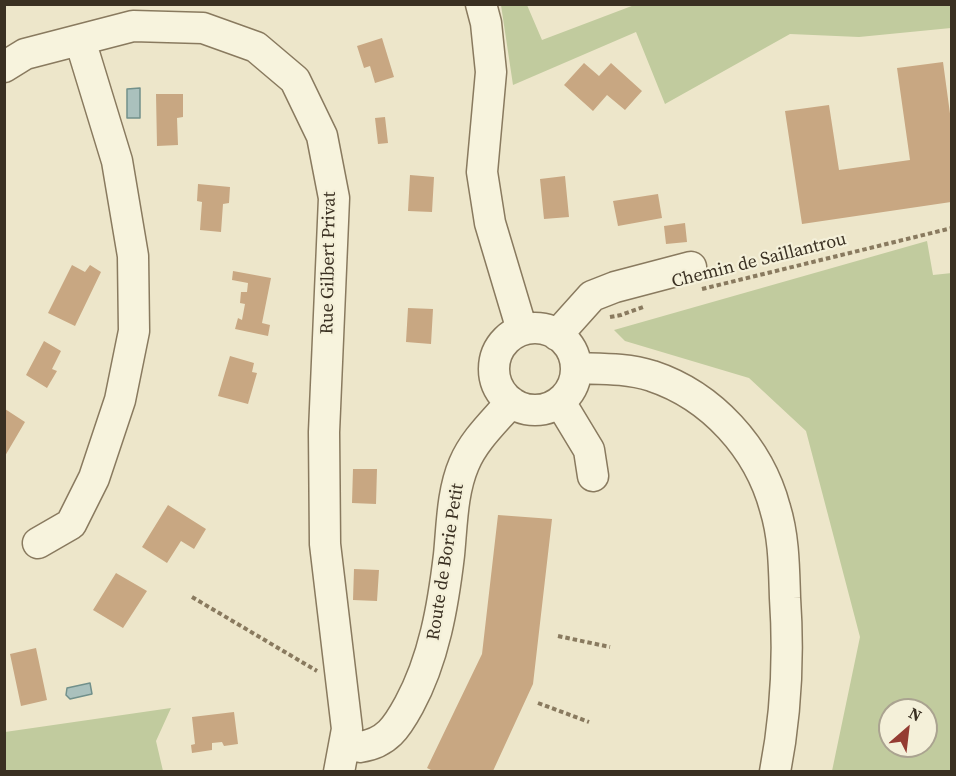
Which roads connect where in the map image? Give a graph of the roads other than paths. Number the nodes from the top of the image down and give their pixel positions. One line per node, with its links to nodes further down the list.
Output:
1 (481, 4): 6 (street)
2 (80, 40): 3 (street, Rue Gilbert Privat); 11 (street); 12 (street, Rue Gilbert Privat)
3 (4, 67)
4 (692, 280): 5 (street)
5 (566, 324): 6 (street); 7 (street)
6 (522, 330): 8 (street)
7 (576, 368): 9 (street); 14 (street)
8 (511, 402): 9 (street); 12 (street, Route de Borie Petit)
9 (560, 402): 10 (street)
10 (592, 476)
11 (38, 543)
12 (355, 749): 13 (street, Rue Gilbert Privat)
13 (339, 771)
14 (775, 771)

